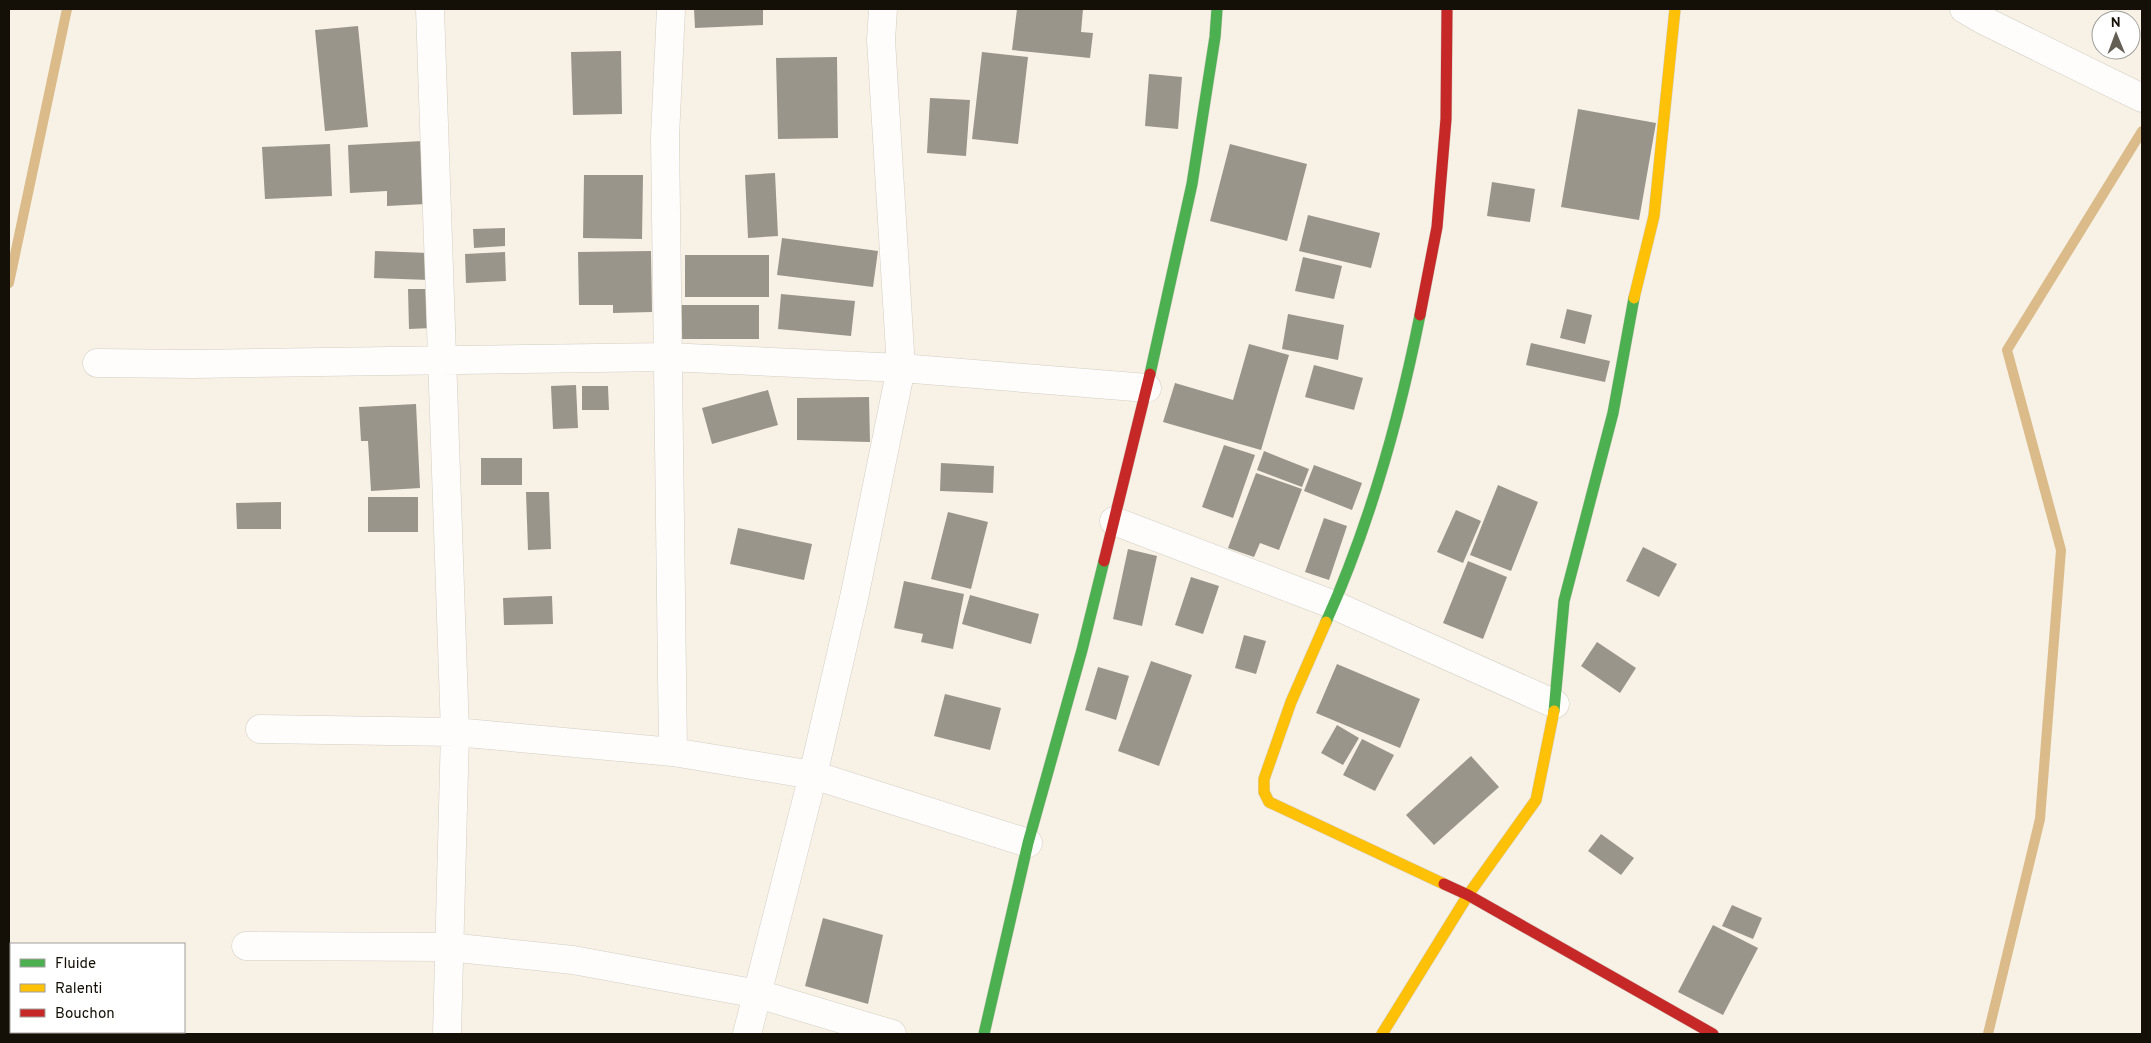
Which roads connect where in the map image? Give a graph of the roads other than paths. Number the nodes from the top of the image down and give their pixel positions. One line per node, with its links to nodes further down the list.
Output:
1 (430, 9): 10 (street)
2 (671, 9): 9 (street)
3 (883, 9): 12 (street)
4 (1217, 9): 13 (street)
5 (1447, 9): 15 (street)
6 (1675, 9): 16 (street)
7 (1964, 9): 8 (street)
8 (2142, 98)
9 (667, 357): 10 (street); 12 (street); 19 (street)
10 (441, 360): 11 (street); 18 (street)
11 (96, 363)
12 (901, 368): 13 (street); 20 (street)
13 (1148, 388): 14 (street)
14 (1114, 522): 15 (street); 21 (street)
15 (1334, 605): 16 (street); 22 (street)
16 (1555, 704): 22 (street)
17 (260, 729): 18 (street)
18 (455, 732): 19 (street); 24 (street)
19 (673, 752): 20 (street)
20 (813, 775): 21 (street); 25 (street)
21 (1028, 843): 29 (street)
22 (1468, 895): 30 (street); 31 (street)
23 (246, 946): 24 (street)
24 (448, 947): 25 (street); 26 (street)
25 (758, 994): 27 (street); 28 (street)
26 (447, 1034)
27 (747, 1034)
28 (892, 1034)
29 (984, 1034)
30 (1382, 1034)
31 (1713, 1034)

